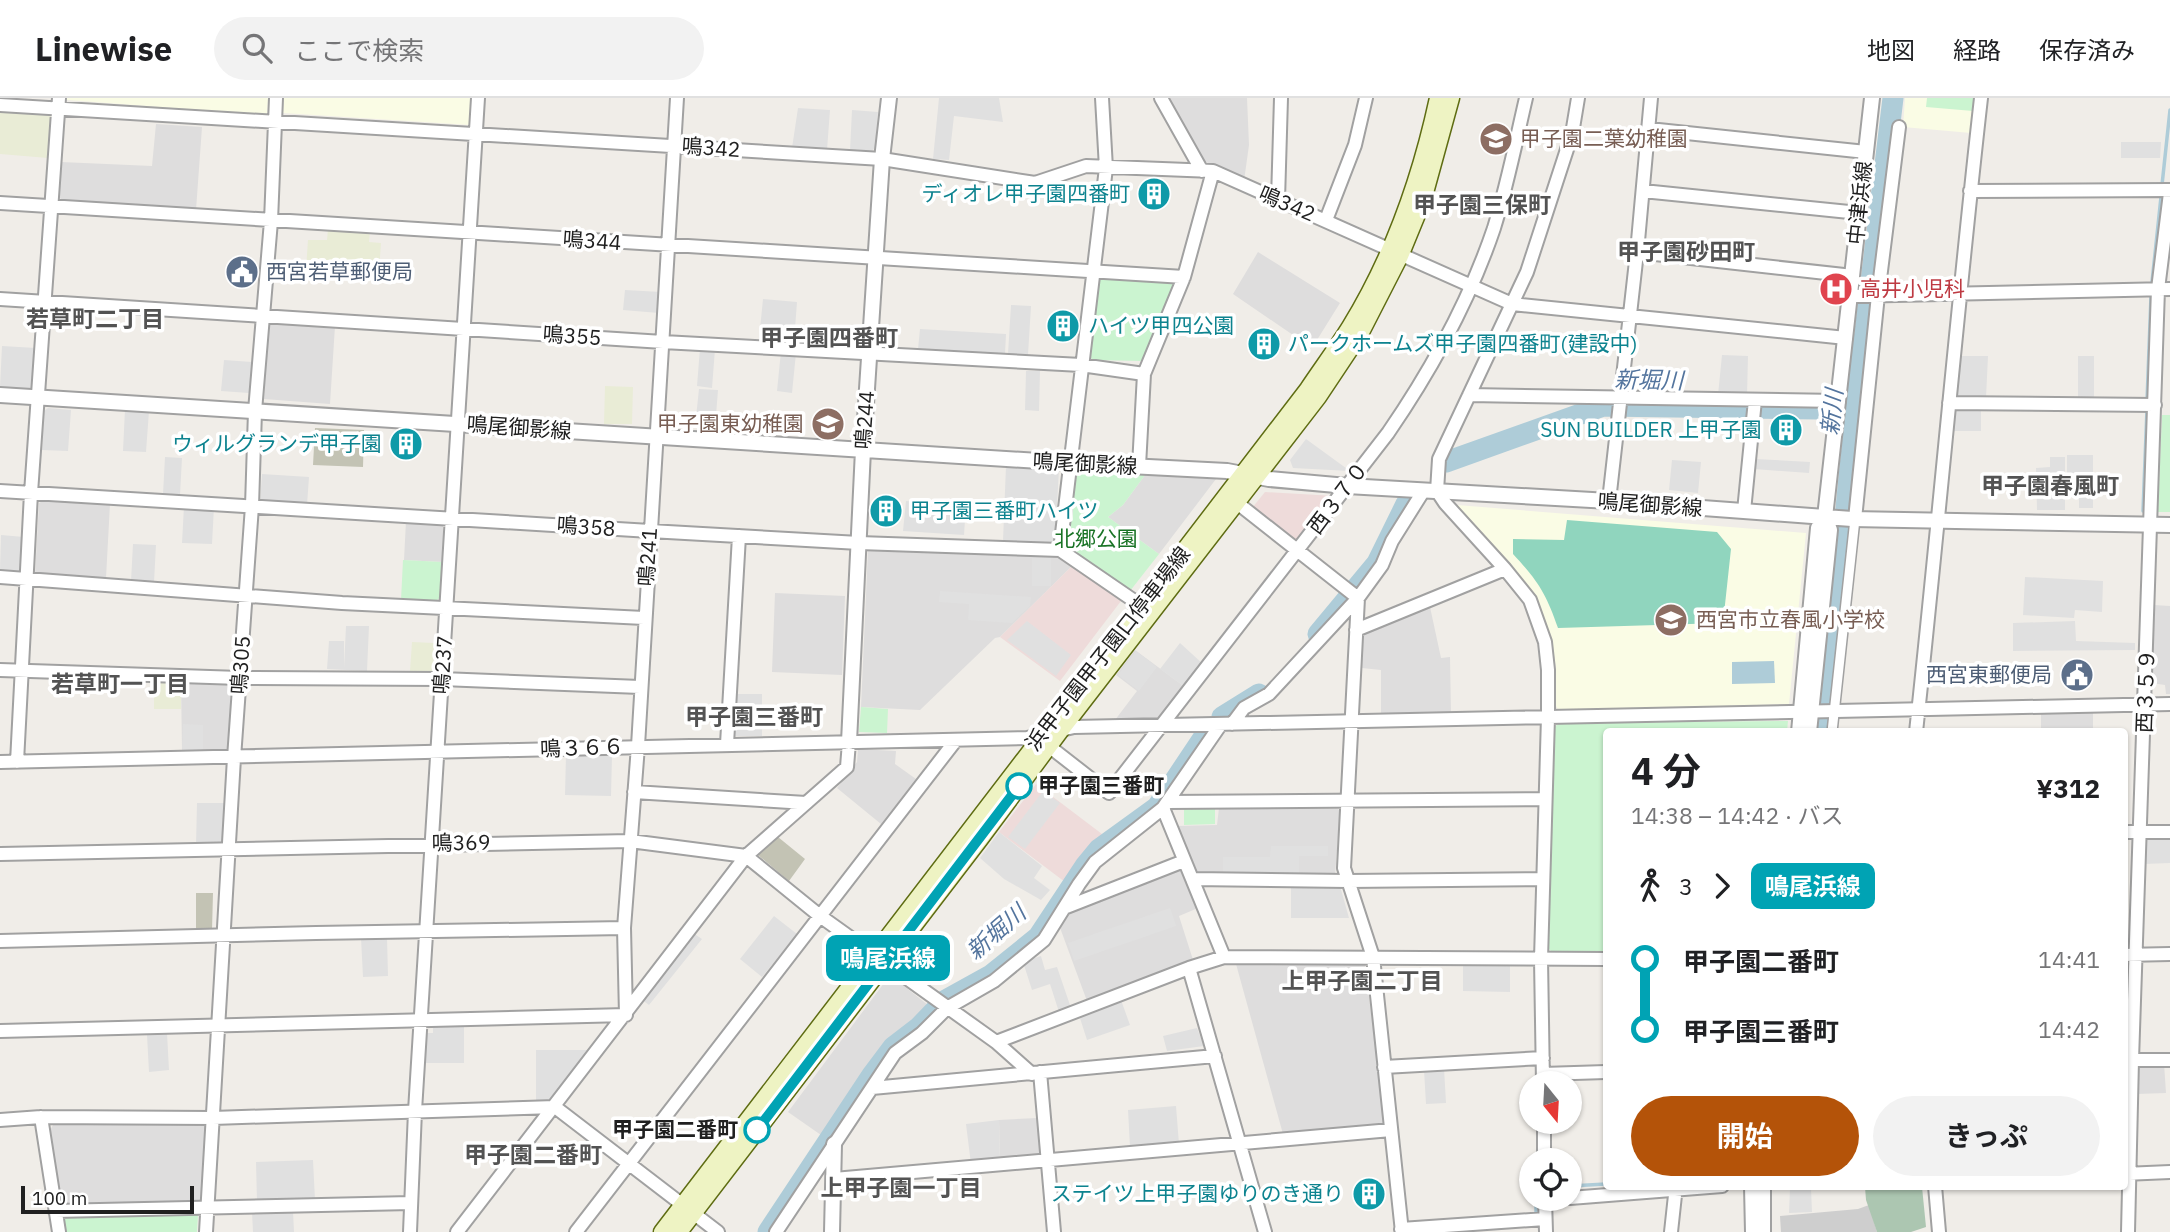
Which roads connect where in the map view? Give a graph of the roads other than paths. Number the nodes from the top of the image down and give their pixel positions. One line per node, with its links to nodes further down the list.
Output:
1 (276, 98): 18 (street, 鳴305)
2 (478, 98): 21 (street, 鳴237)
3 (677, 98): 22 (street, 鳴241)
4 (889, 98): 24 (street, 鳴244)
5 (1101, 98): 25 (street)
6 (1161, 98): 26 (street)
7 (1281, 98): 30 (street)
8 (1366, 98): 35 (street)
9 (1438, 98): 40 (main road, 浜甲子園甲子園口停車場線)
10 (1451, 98): 40 (main road, 浜甲子園甲子園口停車場線)
11 (1526, 98): 45 (street, 西３７０)
12 (1578, 98): 51 (street)
13 (1651, 98): 20 (street)
14 (1872, 98): 23 (street, 中津浜線)
15 (1981, 98): 28 (street)
16 (59, 104): 17 (street, 鳴342); 18 (street, 鳴342); 32 (street)
17 (0, 105)
18 (274, 122): 21 (street, 鳴342); 34 (street, 鳴305)
19 (1899, 127): 48 (street)
20 (1648, 129): 23 (street); 27 (street)
21 (476, 134): 22 (street, 鳴342); 37 (street, 鳴237)
22 (674, 146): 24 (street, 鳴342); 38 (street, 鳴241)
23 (1866, 152): 33 (street, 中津浜線)
24 (882, 159): 25 (street, 鳴342); 41 (street, 鳴244)
25 (1106, 167): 26 (street, 鳴342); 42 (street)
26 (1208, 171): 30 (street, 鳴342); 44 (street)
27 (1643, 191): 33 (street); 39 (street)
28 (1970, 191): 29 (street); 47 (street)
29 (2170, 191): 36 (street, 西３５９)
30 (1278, 200): 35 (street, 鳴342)
31 (0, 203): 32 (street, 鳴344)
32 (51, 207): 34 (street, 鳴344); 50 (street)
33 (1859, 213): 43 (street, 中津浜線)
34 (271, 220): 37 (street, 鳴344); 53 (street, 鳴305)
35 (1326, 220): 40 (street, 鳴342)
36 (2168, 221): 46 (street, 西３５９)
37 (469, 232): 38 (street, 鳴344); 54 (street, 鳴237)
38 (667, 246): 41 (street, 鳴344); 56 (street, 鳴241)
39 (1637, 253): 43 (street); 52 (street)
40 (1394, 254): 45 (street, 鳴342); 74 (main road, 浜甲子園甲子園口停車場線)
41 (876, 259): 42 (street, 鳴344); 57 (street, 鳴244)
42 (1094, 272): 44 (street, 鳴344); 58 (street)
43 (1853, 276): 48 (street, 中津浜線)
44 (1184, 277): 59 (street)
45 (1471, 286): 51 (street, 鳴342); 75 (street, 西３７０)
46 (2164, 289): 47 (street); 67 (street, 西３５９)
47 (1959, 294): 48 (street); 64 (street)
48 (1867, 296): 55 (street, 中津浜線); 84 (street)
49 (0, 299): 50 (street, 鳴355)
50 (45, 302): 53 (street, 鳴355); 62 (street)
51 (1512, 304): 52 (street, 鳴342); 61 (street)
52 (1630, 315): 55 (street, 鳴342); 65 (street)
53 (264, 316): 54 (street, 鳴355); 68 (street, 鳴305)
54 (463, 328): 56 (street, 鳴355); 69 (street, 鳴237)
55 (1846, 338): 63 (street, 中津浜線)
56 (663, 342): 57 (street, 鳴355); 70 (street, 鳴241)
57 (870, 352): 58 (street, 鳴355); 71 (street, 鳴244)
58 (1081, 365): 59 (street, 鳴355); 72 (street)
59 (1144, 374): 73 (street)
60 (0, 396): 62 (street, 鳴尾御影線)
61 (1469, 396): 65 (street); 77 (street)
62 (38, 398): 68 (street, 鳴尾御影線); 78 (street)
63 (1839, 401): 66 (street); 84 (street, 中津浜線)
64 (1949, 403): 67 (street); 85 (street)
65 (1619, 405): 66 (street); 79 (street)
66 (1755, 405): 82 (street)
67 (2155, 405): 86 (street, 西３５９)
68 (255, 411): 69 (street, 鳴尾御影線); 81 (street, 鳴305)
69 (458, 424): 70 (street, 鳴尾御影線); 83 (street, 鳴237)
70 (657, 436): 71 (street, 鳴尾御影線); 88 (street, 鳴241)
71 (863, 450): 72 (street, 鳴尾御影線); 90 (street, 鳴244)
72 (1070, 463): 73 (street, 鳴尾御影線); 91 (street)
73 (1139, 466): 74 (street, 鳴尾御影線)
74 (1249, 476): 75 (street, 鳴尾御影線); 80 (main road, 浜甲子園甲子園口停車場線); 99 (main road, 浜甲子園甲子園口停車場線)
75 (1347, 486): 77 (street, 鳴尾御影線); 92 (street, 西３７０)
76 (0, 491): 78 (street, 鳴358)
77 (1431, 491): 79 (street, 鳴尾御影線); 93 (street); 97 (street)
78 (31, 493): 81 (street, 鳴358); 95 (street)
79 (1609, 501): 82 (street, 鳴尾御影線)
80 (1236, 502): 92 (street); 99 (main road, 浜甲子園甲子園口停車場線)
81 (252, 506): 83 (street, 鳴358); 96 (street, 鳴305)
82 (1744, 511): 84 (street, 鳴尾御影線)
83 (452, 517): 88 (street, 鳴358); 98 (street, 鳴237)
84 (1843, 518): 85 (street, 鳴尾御影線); 110 (street); 110 (street, 中津浜線)
85 (1938, 522): 86 (street, 鳴尾御影線); 109 (street)
86 (2152, 525): 87 (street, 鳴尾御影線); 108 (street, 西３５９)
87 (2170, 525)
88 (650, 531): 89 (street, 鳴358); 100 (street, 鳴241)
89 (739, 536): 90 (street, 鳴358); 123 (street)
90 (859, 543): 91 (street, 鳴358); 121 (street, 鳴244)
91 (1060, 550): 99 (street)
92 (1298, 551): 97 (street); 114 (street, 西３７０)
93 (1505, 569): 101 (street); 111 (street)
94 (0, 576): 95 (street)
95 (27, 578): 96 (street); 103 (street)
96 (246, 594): 98 (street); 104 (street, 鳴305)
97 (1355, 596): 101 (street); 113 (street)
98 (447, 607): 100 (street); 105 (street, 鳴237)
99 (1147, 610): 119 (main road, 浜甲子園甲子園口停車場線); 122 (main road, 浜甲子園甲子園口停車場線)
100 (644, 618): 106 (street, 鳴241)
101 (1356, 630): 112 (street)
102 (0, 670): 103 (street)
103 (22, 671): 104 (street); 128 (street)
104 (240, 678): 105 (street); 126 (street, 鳴305)
105 (442, 679): 106 (street); 125 (street, 鳴237)
106 (640, 687): 124 (street, 鳴241)
107 (2170, 704): 108 (street)
108 (2145, 705): 109 (street); 134 (street, 西３５９)
109 (1918, 710): 110 (street); 118 (street)
110 (1819, 712): 111 (street); 115 (street, 中津浜線); 116 (street, 中津浜線); 117 (street)
111 (1548, 717): 112 (street); 131 (street)
112 (1352, 722): 113 (street); 130 (street)
113 (1227, 724): 114 (street); 133 (street)
114 (1163, 726): 119 (street); 122 (street, 西３７０)
115 (1803, 728)
116 (1812, 728)
117 (1829, 728)
118 (1916, 728)
119 (1060, 731): 122 (main road, 浜甲子園甲子園口停車場線)
120 (956, 740): 121 (street, 鳴３６６); 122 (street, 鳴３６６); 147 (street)
121 (849, 742): 123 (street, 鳴３６６); 132 (street)
122 (1045, 742): 158 (main road, 浜甲子園甲子園口停車場線)
123 (727, 744): 124 (street, 鳴３６６)
124 (638, 746): 125 (street, 鳴３６６); 129 (street, 鳴241)
125 (438, 752): 126 (street, 鳴３６６); 138 (street, 鳴237)
126 (234, 758): 128 (street, 鳴３６６); 139 (street, 鳴305)
127 (0, 762): 128 (street, 鳴３６６)
128 (17, 762)
129 (634, 792): 132 (street); 137 (street, 鳴241)
130 (1348, 800): 131 (street); 133 (street); 145 (street)
131 (1545, 800): 143 (street)
132 (806, 803): 141 (street)
133 (1165, 805): 142 (street); 146 (street)
134 (2140, 831): 135 (street); 136 (street); 153 (street, 西３５９)
135 (2128, 832)
136 (2170, 832)
137 (630, 841): 138 (street, 鳴369); 141 (street, 鳴369); 148 (street, 鳴241)
138 (432, 844): 139 (street, 鳴369); 149 (street, 鳴237)
139 (228, 850): 140 (street, 鳴369); 150 (street, 鳴305)
140 (0, 854)
141 (746, 856): 147 (street); 161 (street)
142 (1184, 861): 144 (street); 146 (street)
143 (1543, 878): 145 (street); 156 (street)
144 (1192, 879): 145 (street); 154 (street)
145 (1348, 881): 155 (street)
146 (1063, 908): 160 (street)
147 (820, 916): 158 (street); 186 (street)
148 (624, 928): 149 (street); 161 (street, 鳴241)
149 (427, 931): 150 (street); 162 (street, 鳴237)
150 (223, 937): 151 (street); 163 (street, 鳴305)
151 (0, 941)
152 (2170, 954): 153 (street)
153 (2130, 955): 168 (street, 西３５９)
154 (1224, 957): 155 (street); 159 (street)
155 (1373, 957): 156 (street); 170 (street)
156 (1541, 959): 157 (street); 167 (street)
157 (1603, 959)
158 (879, 960): 160 (street); 199 (main road, 浜甲子園甲子園口停車場線)
159 (1189, 968): 165 (street); 166 (street)
160 (943, 1005): 165 (street); 175 (street)
161 (626, 1015): 162 (street); 176 (street)
162 (421, 1020): 163 (street); 177 (street, 鳴237)
163 (218, 1025): 164 (street); 179 (street, 鳴305)
164 (0, 1031)
165 (996, 1042): 173 (street)
166 (1215, 1056): 173 (street); 183 (street)
167 (1543, 1058): 170 (street); 171 (street)
168 (2132, 1060): 169 (street); 184 (street, 西３５９)
169 (2170, 1060)
170 (1384, 1067): 181 (street)
171 (1543, 1071)
172 (1603, 1072): 174 (street)
173 (1036, 1073): 175 (street); 185 (street)
174 (1582, 1074)
175 (872, 1088): 182 (street)
176 (555, 1107): 177 (street); 186 (street); 206 (street)
177 (415, 1111): 179 (street); 197 (street, 鳴237)
178 (41, 1117): 179 (street); 180 (street); 200 (street)
179 (213, 1118): 198 (street, 鳴305)
180 (0, 1120)
181 (1391, 1130): 183 (street); 202 (street)
182 (834, 1144): 189 (street); 211 (street)
183 (1239, 1145): 185 (street); 214 (street)
184 (2128, 1151)
185 (1047, 1162): 189 (street); 213 (street)
186 (629, 1163): 199 (street); 207 (street)
187 (2170, 1172): 188 (street)
188 (2128, 1174)
189 (834, 1179): 212 (street)
190 (1655, 1190): 196 (street)
191 (1676, 1190): 215 (street)
192 (1752, 1190): 216 (street)
193 (1763, 1190): 217 (street)
194 (1936, 1190): 218 (street)
195 (2128, 1190): 219 (street, 西３５９)
196 (1582, 1197)
197 (411, 1203): 198 (street); 205 (street, 鳴237)
198 (208, 1207): 200 (street); 204 (street, 鳴305)
199 (687, 1210): 208 (main road, 浜甲子園甲子園口停車場線); 209 (main road, 浜甲子園甲子園口停車場線); 210 (street)
200 (55, 1211): 203 (street)
201 (1546, 1226): 202 (street)
202 (1402, 1230)
203 (59, 1232)
204 (206, 1232)
205 (410, 1232)
206 (457, 1232)
207 (576, 1232)
208 (662, 1232)
209 (679, 1232)
210 (718, 1232)
211 (776, 1232)
212 (832, 1232)
213 (1054, 1232)
214 (1265, 1232)
215 (1671, 1232)
216 (1753, 1232)
217 (1763, 1232)
218 (1939, 1232)
219 (2129, 1232)

